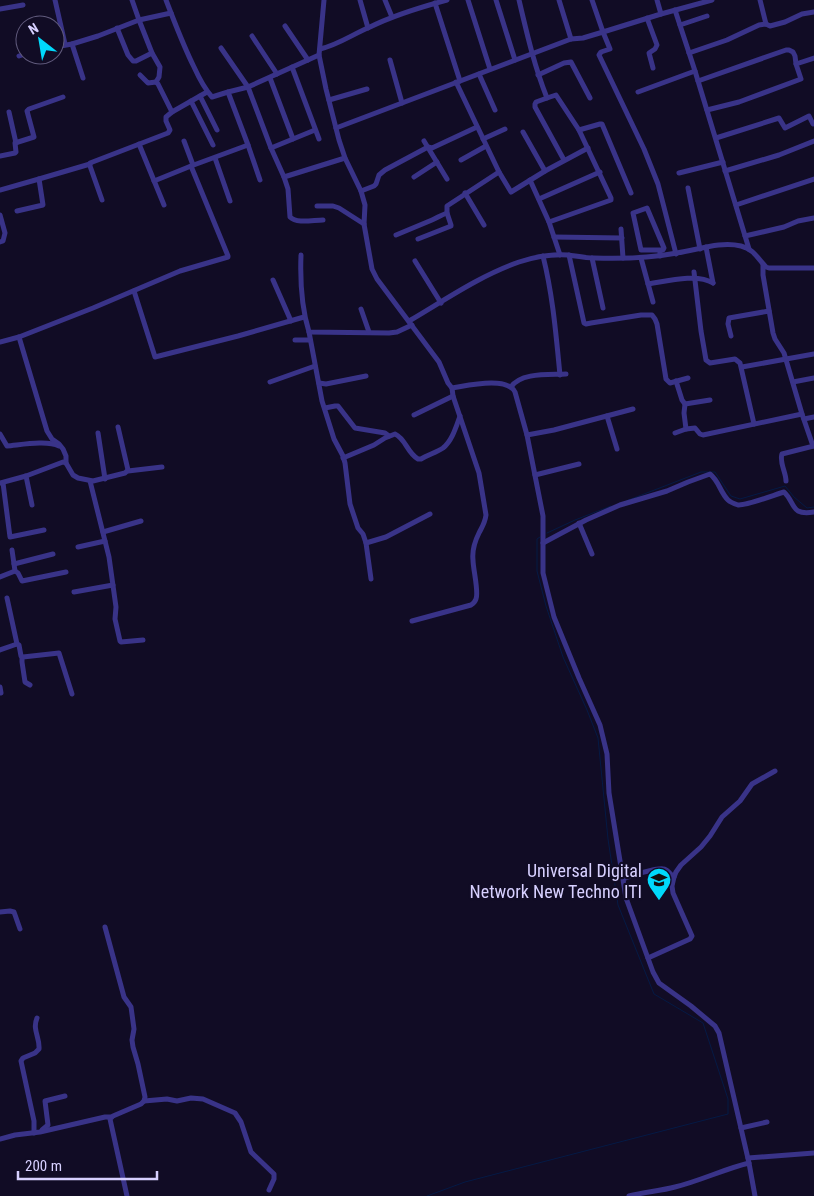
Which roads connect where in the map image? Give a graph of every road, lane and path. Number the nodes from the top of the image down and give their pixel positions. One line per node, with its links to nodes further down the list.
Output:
1 (55, 0): 35 (street)
2 (132, 0): 26 (street)
3 (166, 0): 21 (street)
4 (324, 0): 38 (street)
5 (360, 0): 31 (street)
6 (385, 0): 24 (street)
7 (447, 0): 16 (street)
8 (468, 0): 49 (street)
9 (496, 0): 45 (street)
10 (519, 0): 41 (street)
11 (559, 0): 34 (street)
12 (592, 0): 32 (street)
13 (657, 0): 22 (street)
14 (712, 0): 19 (street)
15 (760, 0): 27 (street)
16 (435, 3): 24 (street); 59 (street)
17 (22, 5): 18 (street)
18 (0, 9)
19 (674, 10): 22 (street); 28 (street)
20 (814, 12): 27 (street)
21 (170, 13): 26 (street); 62 (street)
22 (661, 14): 25 (street)
23 (707, 16): 28 (street)
24 (392, 17): 31 (street)
25 (647, 18): 32 (street); 48 (street)
26 (138, 20): 30 (street); 39 (street)
27 (766, 24): 40 (street)
28 (680, 25): 40 (street)
29 (285, 26): 43 (street)
30 (117, 28): 36 (street); 39 (street)
31 (368, 28): 38 (street)
32 (603, 32): 34 (street); 151 (street)
33 (252, 36): 51 (street)
34 (571, 39): 41 (street)
35 (66, 44): 36 (street)
36 (72, 44): 55 (street)
37 (221, 48): 60 (street)
38 (320, 52): 43 (street); 69 (street)
39 (152, 53): 58 (street)
40 (689, 53): 50 (street)
41 (531, 54): 45 (street); 54 (street)
42 (814, 58): 46 (street)
43 (308, 60): 47 (street)
44 (390, 60): 71 (street)
45 (515, 60): 49 (street)
46 (796, 64): 57 (street); 73 (street)
47 (292, 67): 51 (street); 81 (street)
48 (653, 68)
49 (490, 69): 52 (street)
50 (695, 71): 57 (street); 64 (street)
51 (276, 74): 56 (street)
52 (479, 74): 59 (street); 72 (street)
53 (140, 75): 58 (street)
54 (538, 75): 67 (street); 68 (street)
55 (83, 78)
56 (270, 78): 60 (street); 85 (street)
57 (698, 81): 73 (street)
58 (156, 82): 75 (street)
59 (458, 82): 71 (street); 77 (street)
60 (248, 87): 63 (street); 97 (street)
61 (367, 88): 69 (street)
62 (208, 92): 63 (street); 65 (street)
63 (228, 92): 94 (street)
64 (638, 92)
65 (200, 96): 70 (street); 80 (street)
66 (63, 97): 91 (street)
67 (547, 98): 82 (street); 103 (street)
68 (590, 98)
69 (329, 100): 78 (street)
70 (191, 101): 75 (street); 93 (street)
71 (402, 103): 78 (street)
72 (495, 110)
73 (707, 110): 84 (street)
74 (9, 112): 91 (street)
75 (172, 112): 92 (street)
76 (813, 124): 84 (street)
77 (477, 127): 86 (street); 96 (street)
78 (336, 128): 101 (street)
79 (505, 129): 86 (street)
80 (217, 130)
81 (315, 130): 85 (street); 87 (street)
82 (579, 130): 98 (street); 125 (street)
83 (523, 132): 108 (street)
84 (716, 138): 105 (street)
85 (293, 139): 97 (street)
86 (483, 139): 95 (street)
87 (319, 140)
88 (184, 141): 107 (street)
89 (424, 141): 96 (street)
90 (814, 141): 109 (street)
91 (16, 143): 99 (street)
92 (139, 144): 106 (street); 120 (street)
93 (213, 145)
94 (248, 145): 100 (street); 118 (street)
95 (486, 146): 102 (street); 110 (street)
96 (428, 147): 104 (street); 123 (street)
97 (271, 148): 113 (street)
98 (588, 148): 103 (street); 111 (street)
99 (0, 156)
100 (215, 158): 107 (street); 128 (street)
101 (345, 158): 113 (street); 123 (street)
102 (461, 160)
103 (564, 160): 108 (street)
104 (437, 162): 114 (street); 115 (street)
105 (723, 162): 109 (street); 112 (street)
106 (90, 164): 117 (street); 127 (street)
107 (192, 166): 120 (street); 166 (street)
108 (545, 171): 119 (street)
109 (725, 171): 130 (street)
110 (499, 172): 119 (street); 124 (street)
111 (600, 172): 126 (street); 137 (street)
112 (679, 173)
113 (284, 177): 136 (street)
114 (414, 177)
115 (447, 179)
116 (814, 179): 130 (street)
117 (39, 180): 122 (street); 132 (street)
118 (260, 180)
119 (530, 180): 126 (street)
120 (154, 181): 129 (street)
121 (688, 188): 148 (street)
122 (0, 190)
123 (361, 191): 138 (street)
124 (465, 193): 133 (street); 139 (street)
125 (631, 193)
126 (539, 199): 137 (street)
127 (102, 200)
128 (230, 201)
129 (164, 205)
130 (736, 205): 142 (street)
131 (317, 206): 138 (street)
132 (17, 211)
133 (447, 213): 141 (street); 145 (street)
134 (0, 215): 146 (street)
135 (814, 218): 142 (street)
136 (323, 220)
137 (549, 222): 143 (street)
138 (364, 224): 174 (street)
139 (484, 225)
140 (621, 229): 144 (street)
141 (396, 235)
142 (745, 236): 149 (street)
143 (554, 237): 144 (street); 153 (street)
144 (622, 238): 157 (street)
145 (418, 239)
146 (0, 242)
147 (706, 247): 148 (street); 149 (street); 163 (street)
148 (700, 248): 151 (street)
149 (749, 249): 160 (street)
150 (660, 253): 150 (street); 151 (street); 158 (street)
151 (676, 254)
152 (301, 255): 172 (street)
153 (560, 255): 154 (street); 155 (street)
154 (569, 255): 156 (street); 189 (street)
155 (543, 256): 168 (street); 193 (street)
156 (592, 258): 157 (street); 169 (street)
157 (623, 258): 158 (street)
158 (641, 258): 165 (street)
159 (415, 262): 168 (street)
160 (763, 264): 161 (street); 171 (street)
161 (814, 268)
162 (694, 272): 163 (street)
163 (695, 278): 165 (street); 185 (street)
164 (273, 280): 173 (street)
165 (648, 284): 167 (street)
166 (134, 291): 173 (street); 178 (street)
167 (652, 302)
168 (441, 303): 174 (street)
169 (603, 308)
170 (361, 309): 176 (street)
171 (769, 311): 177 (street); 183 (street)
172 (304, 317): 173 (street); 175 (street)
173 (292, 321)
174 (410, 323): 176 (street); 194 (street)
175 (309, 332): 176 (street); 180 (street)
176 (369, 332)
177 (731, 336)
178 (19, 337): 181 (street); 216 (street)
179 (295, 340): 180 (street)
180 (310, 340): 184 (street)
181 (0, 342)
182 (814, 354): 183 (street)
183 (786, 359): 185 (street); 191 (street)
184 (315, 366): 190 (street); 192 (street)
185 (742, 368): 205 (street)
186 (366, 376): 192 (street)
187 (688, 378): 189 (street)
188 (814, 378): 191 (street)
189 (676, 381): 197 (street)
190 (270, 382)
191 (793, 382): 203 (street)
192 (319, 383): 198 (street)
193 (511, 387): 194 (street); 211 (street)
194 (452, 388): 195 (street)
195 (453, 396): 200 (street); 201 (street)
196 (710, 400): 197 (street)
197 (685, 404): 207 (street)
198 (324, 408): 212 (street); 215 (street)
199 (633, 409): 202 (street)
200 (414, 415)
201 (460, 416): 212 (street); 248 (street)
202 (607, 416): 211 (street); 214 (street)
203 (803, 417): 204 (street); 205 (street); 213 (street)
204 (814, 417)
205 (754, 424): 207 (street)
206 (118, 427): 219 (street)
207 (686, 429): 209 (street)
208 (98, 433): 222 (street)
209 (675, 433)
210 (0, 434): 216 (street)
211 (527, 435): 220 (street)
212 (389, 436): 215 (street)
213 (814, 446): 224 (street)
214 (617, 449)
215 (343, 458): 234 (street)
216 (66, 460): 221 (street); 223 (street)
217 (579, 464): 220 (street)
218 (162, 467): 219 (street)
219 (128, 471): 222 (street)
220 (535, 475): 235 (street)
221 (26, 476): 225 (street); 226 (street)
222 (105, 478): 223 (street)
223 (90, 481): 232 (street)
224 (786, 481)
225 (1, 483): 231 (street)
226 (32, 505)
227 (814, 512): 230 (street)
228 (430, 514): 234 (street)
229 (142, 521): 232 (street)
230 (579, 524): 235 (street); 239 (street)
231 (44, 530)
232 (103, 532): 233 (street)
233 (105, 541): 236 (street); 245 (street)
234 (366, 543): 244 (street)
235 (543, 543): 257 (street)
236 (78, 547)
237 (12, 550): 240 (street)
238 (53, 554): 240 (street)
239 (592, 554)
240 (14, 564): 241 (street)
241 (15, 571): 242 (street); 243 (street)
242 (66, 572)
243 (0, 577)
244 (371, 579)
245 (113, 585): 246 (street); 249 (street)
246 (74, 592)
247 (7, 598): 250 (street)
248 (412, 621)
249 (143, 640)
250 (17, 644): 251 (street); 252 (street)
251 (0, 650)
252 (22, 657): 253 (street); 254 (street)
253 (30, 686)
254 (72, 694)
255 (775, 771): 256 (street)
256 (674, 877): 257 (street); 261 (street)
257 (623, 879): 261 (street)
258 (0, 912): 260 (street)
259 (105, 928): 264 (street)
260 (20, 929)
261 (648, 958): 267 (street)
262 (37, 1018): 268 (street)
263 (65, 1096): 268 (street)
264 (144, 1101): 265 (street); 272 (street)
265 (111, 1117): 268 (street); 273 (street)
266 (767, 1122): 267 (street)
267 (741, 1128): 271 (street)
268 (37, 1132): 269 (street)
269 (0, 1139)
270 (814, 1153): 271 (street)
271 (749, 1161): 274 (street); 275 (street)
272 (269, 1190)
273 (127, 1196)
274 (629, 1196)
275 (755, 1196)

